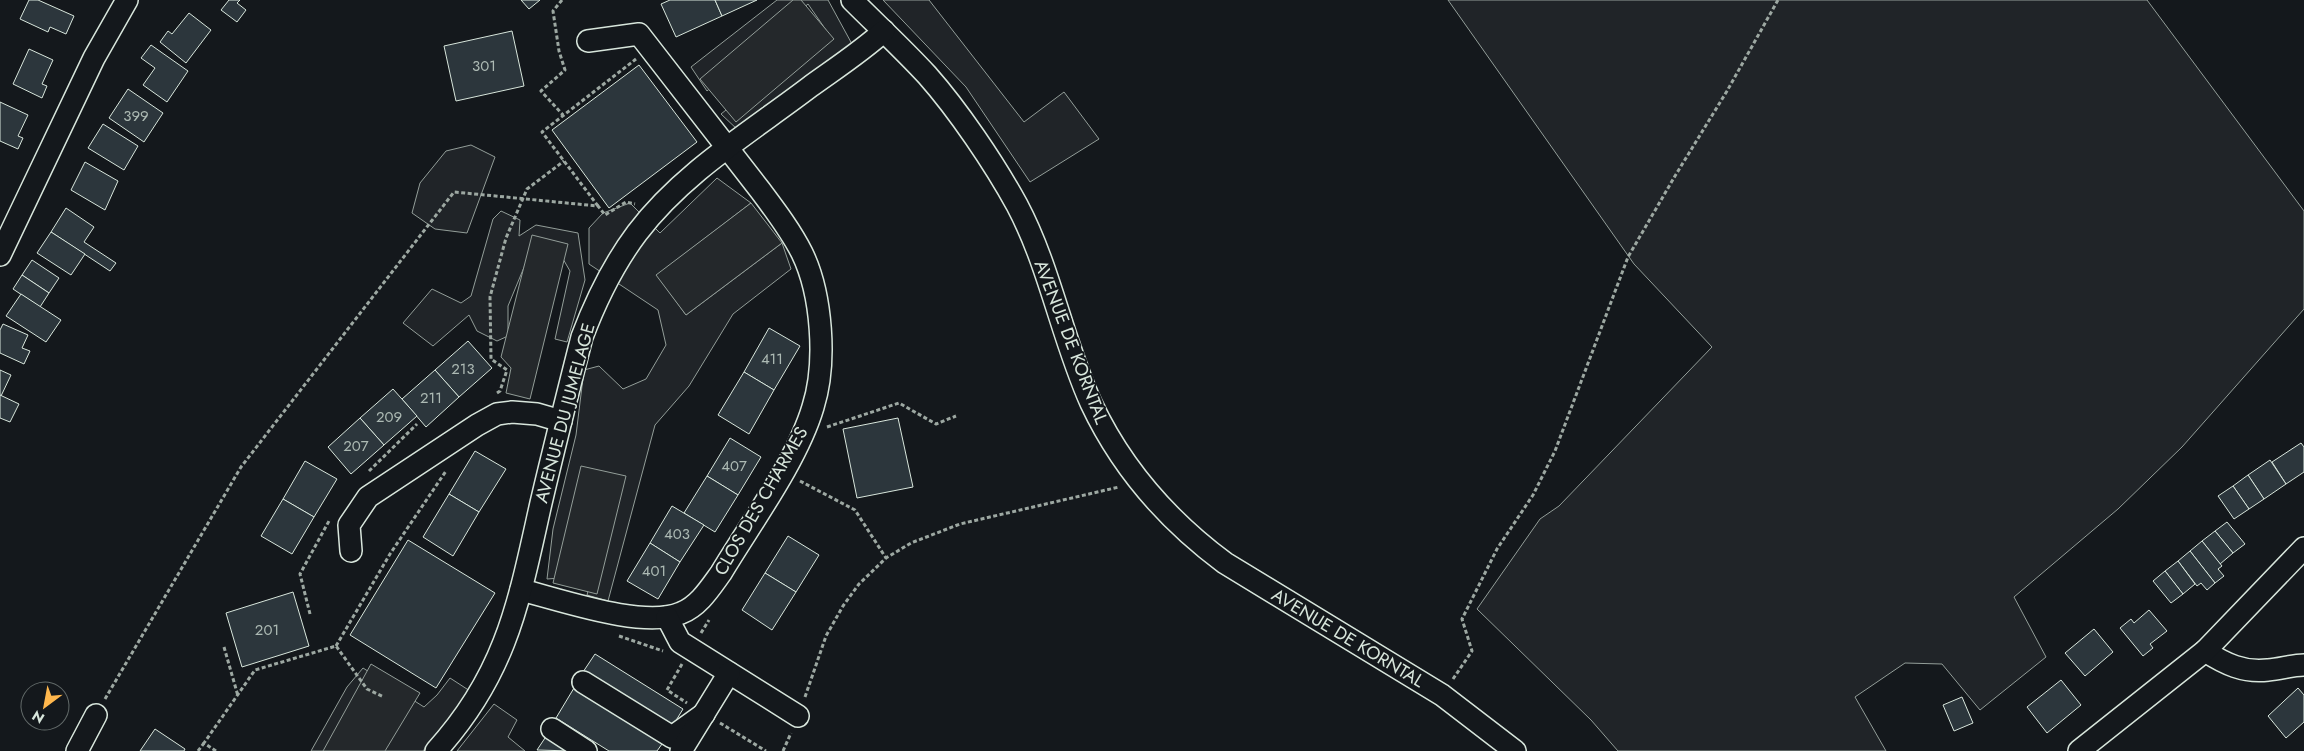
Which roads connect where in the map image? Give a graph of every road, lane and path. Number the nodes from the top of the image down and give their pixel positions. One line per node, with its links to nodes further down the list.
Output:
1 (127, 0): 14 (street)
2 (562, 0): 8 (path)
3 (852, 0): 5 (street, AVENUE DE KORNTAL)
4 (1778, 0): 39 (path)
5 (884, 30): 9 (street, AVENUE DU JUMELAGE); 23 (street, AVENUE DE KORNTAL)
6 (588, 41): 9 (street, CLOS DES CHARMES)
7 (637, 58): 8 (path)
8 (563, 115): 10 (path)
9 (728, 149): 13 (street, AVENUE DU JUMELAGE); 30 (street, CLOS DES CHARMES)
10 (564, 161): 11 (path); 12 (path)
11 (521, 199): 12 (path); 15 (path); 43 (path)
12 (598, 206): 13 (path)
13 (657, 211): 17 (street, AVENUE DU JUMELAGE)
14 (0, 255)
15 (490, 398)
16 (956, 416): 19 (path)
17 (561, 421): 20 (street); 28 (street, AVENUE DU JUMELAGE)
18 (417, 424): 21 (path)
19 (821, 434)
20 (444, 447): 26 (street); 32 (path)
21 (362, 478)
22 (795, 479): 27 (path)
23 (1139, 483): 27 (path); 39 (street, AVENUE DE KORNTAL)
24 (330, 520): 29 (path)
25 (2304, 548): 35 (street)
26 (351, 551)
27 (886, 558): 44 (path)
28 (521, 590): 30 (street, CLOS DES CHARMES); 51 (street, AVENUE DU JUMELAGE)
29 (310, 614)
30 (667, 617): 34 (street)
31 (710, 618): 34 (path)
32 (336, 646): 40 (path); 41 (path)
33 (224, 647): 40 (path)
34 (690, 650): 37 (street); 42 (path)
35 (2205, 651): 36 (street); 56 (street)
36 (2304, 665)
37 (729, 673): 42 (street); 44 (street)
38 (583, 682): 47 (street)
39 (1442, 695): 55 (street, AVENUE DE KORNTAL)
40 (238, 696): 46 (path)
41 (384, 697)
42 (698, 711): 47 (street); 53 (path)
43 (96, 715): 48 (street)
44 (798, 716): 54 (path)
45 (552, 730): 52 (street)
46 (204, 743): 49 (path); 50 (path)
47 (677, 744)
48 (77, 751)
49 (198, 751)
50 (216, 751)
51 (436, 751)
52 (586, 751)
53 (766, 751)
54 (783, 751)
55 (1515, 751)
56 (2079, 751)

